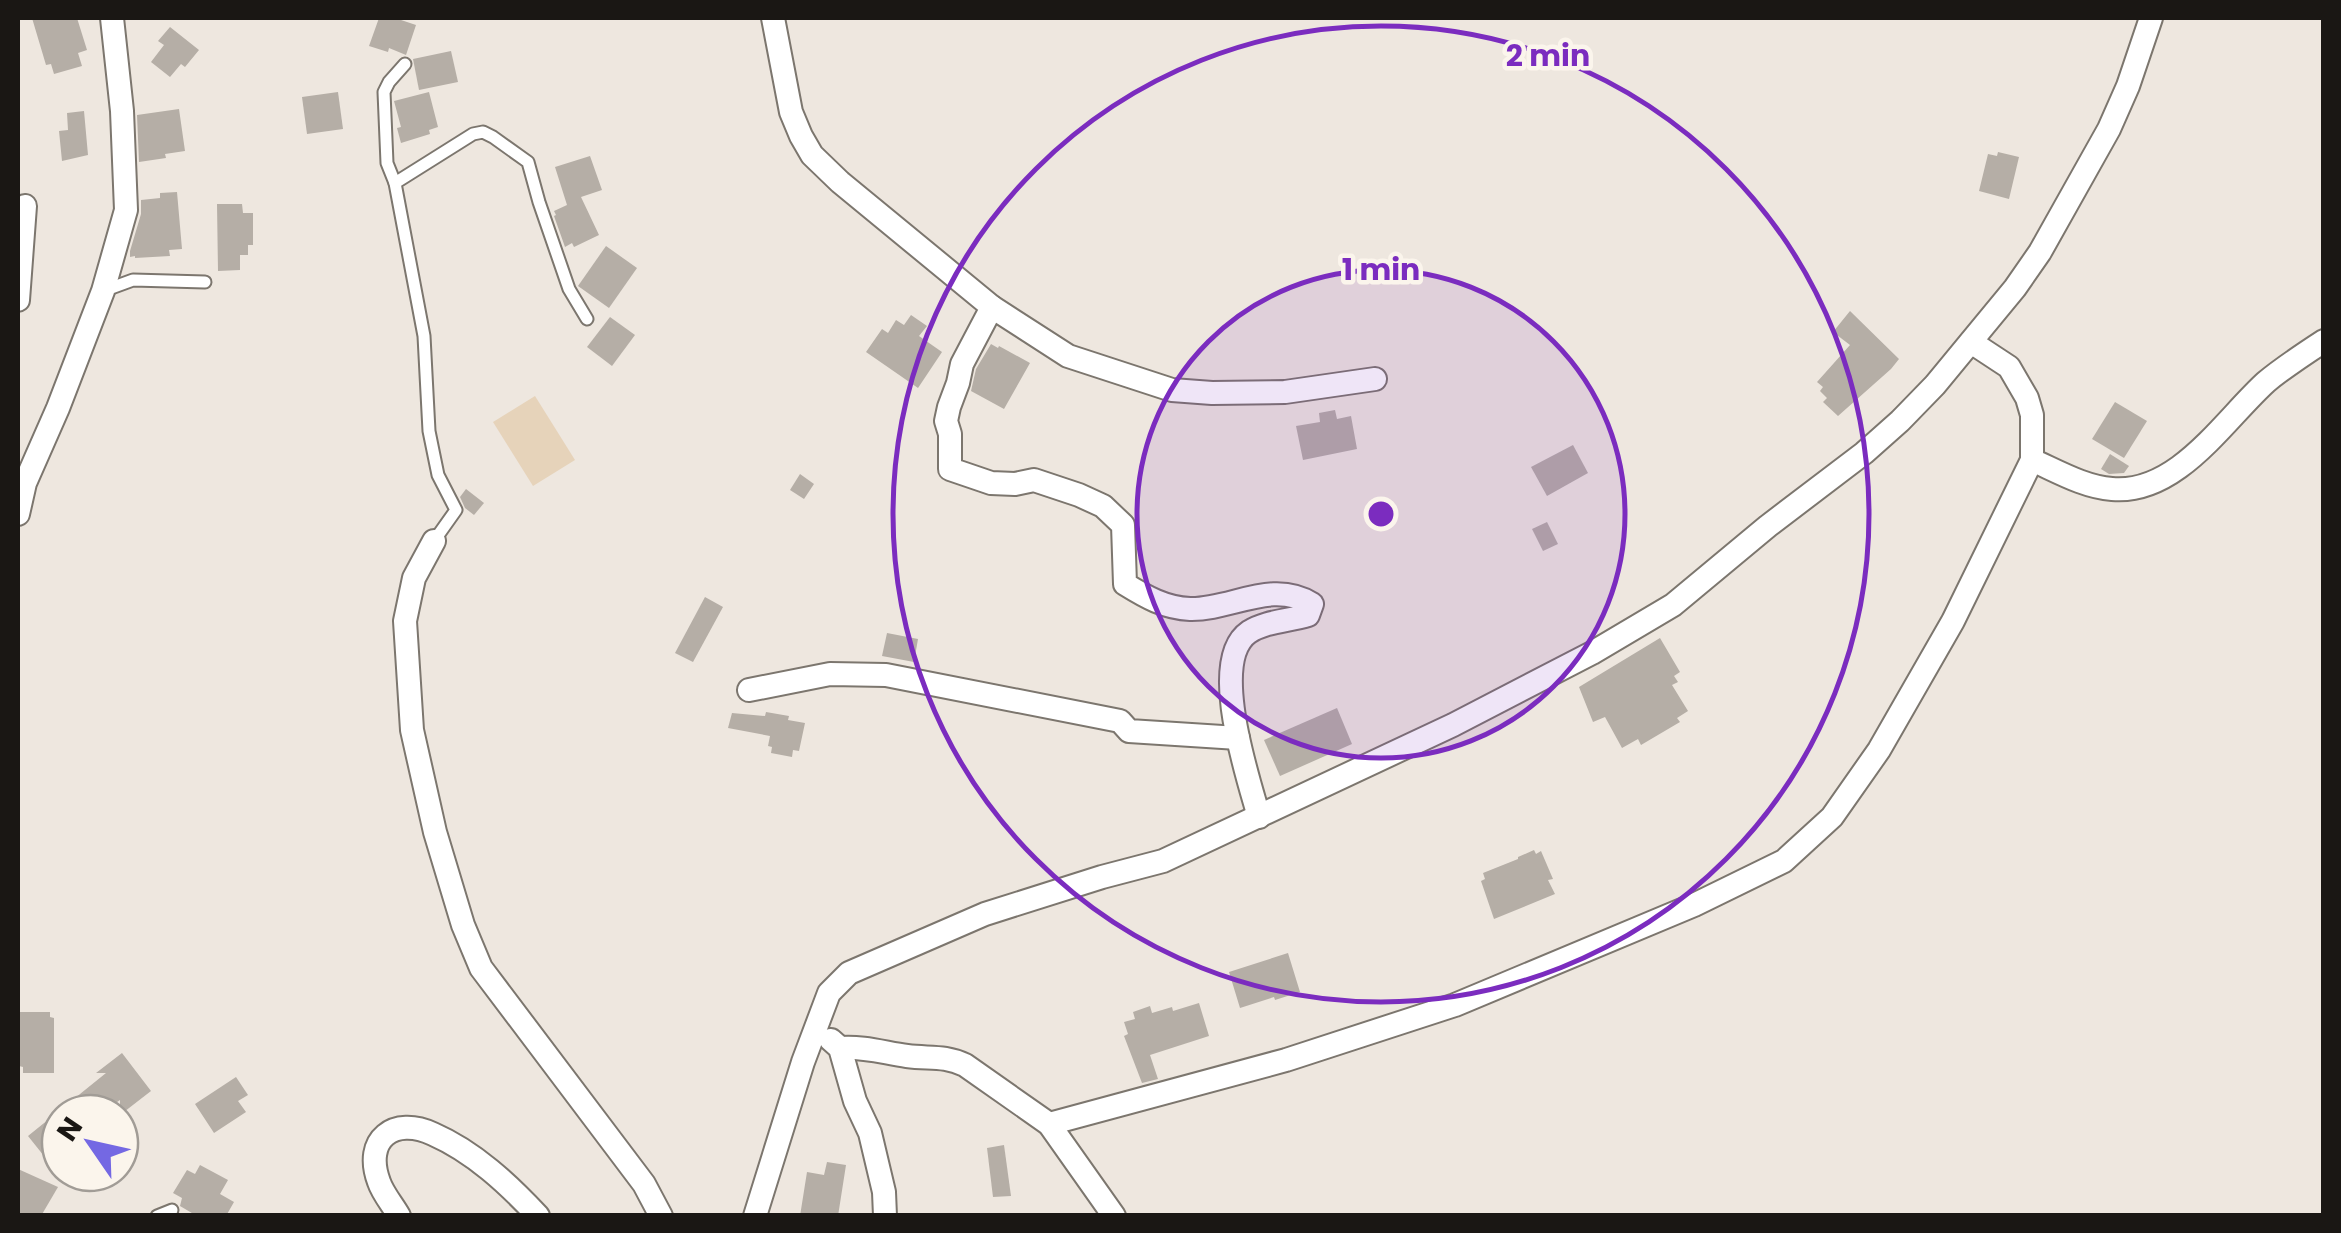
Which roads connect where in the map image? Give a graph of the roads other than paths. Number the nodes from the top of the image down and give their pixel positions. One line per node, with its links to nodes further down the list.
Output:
1 (112, 18): 8 (street)
2 (773, 18): 10 (street)
3 (2151, 18): 13 (street)
4 (405, 64): 5 (lane)
5 (395, 182): 11 (lane); 17 (lane)
6 (25, 206): 9 (street)
7 (205, 282): 8 (lane)
8 (104, 291): 16 (street)
9 (18, 300)
10 (992, 306): 14 (street); 19 (street)
11 (588, 318)
12 (2324, 341): 15 (street)
13 (1970, 342): 15 (street); 20 (street)
14 (1375, 379)
15 (2032, 460): 23 (street)
16 (18, 514)
17 (434, 540): 28 (street)
18 (749, 690): 19 (street)
19 (1238, 738): 20 (street)
20 (1259, 817): 21 (street)
21 (817, 1028): 22 (street); 29 (street)
22 (840, 1048): 23 (street); 30 (street)
23 (1050, 1124): 31 (street)
24 (172, 1210): 25 (lane)
25 (157, 1216)
26 (399, 1216): 27 (street)
27 (538, 1216)
28 (661, 1216)
29 (754, 1216)
30 (885, 1216)
31 (1114, 1216)

